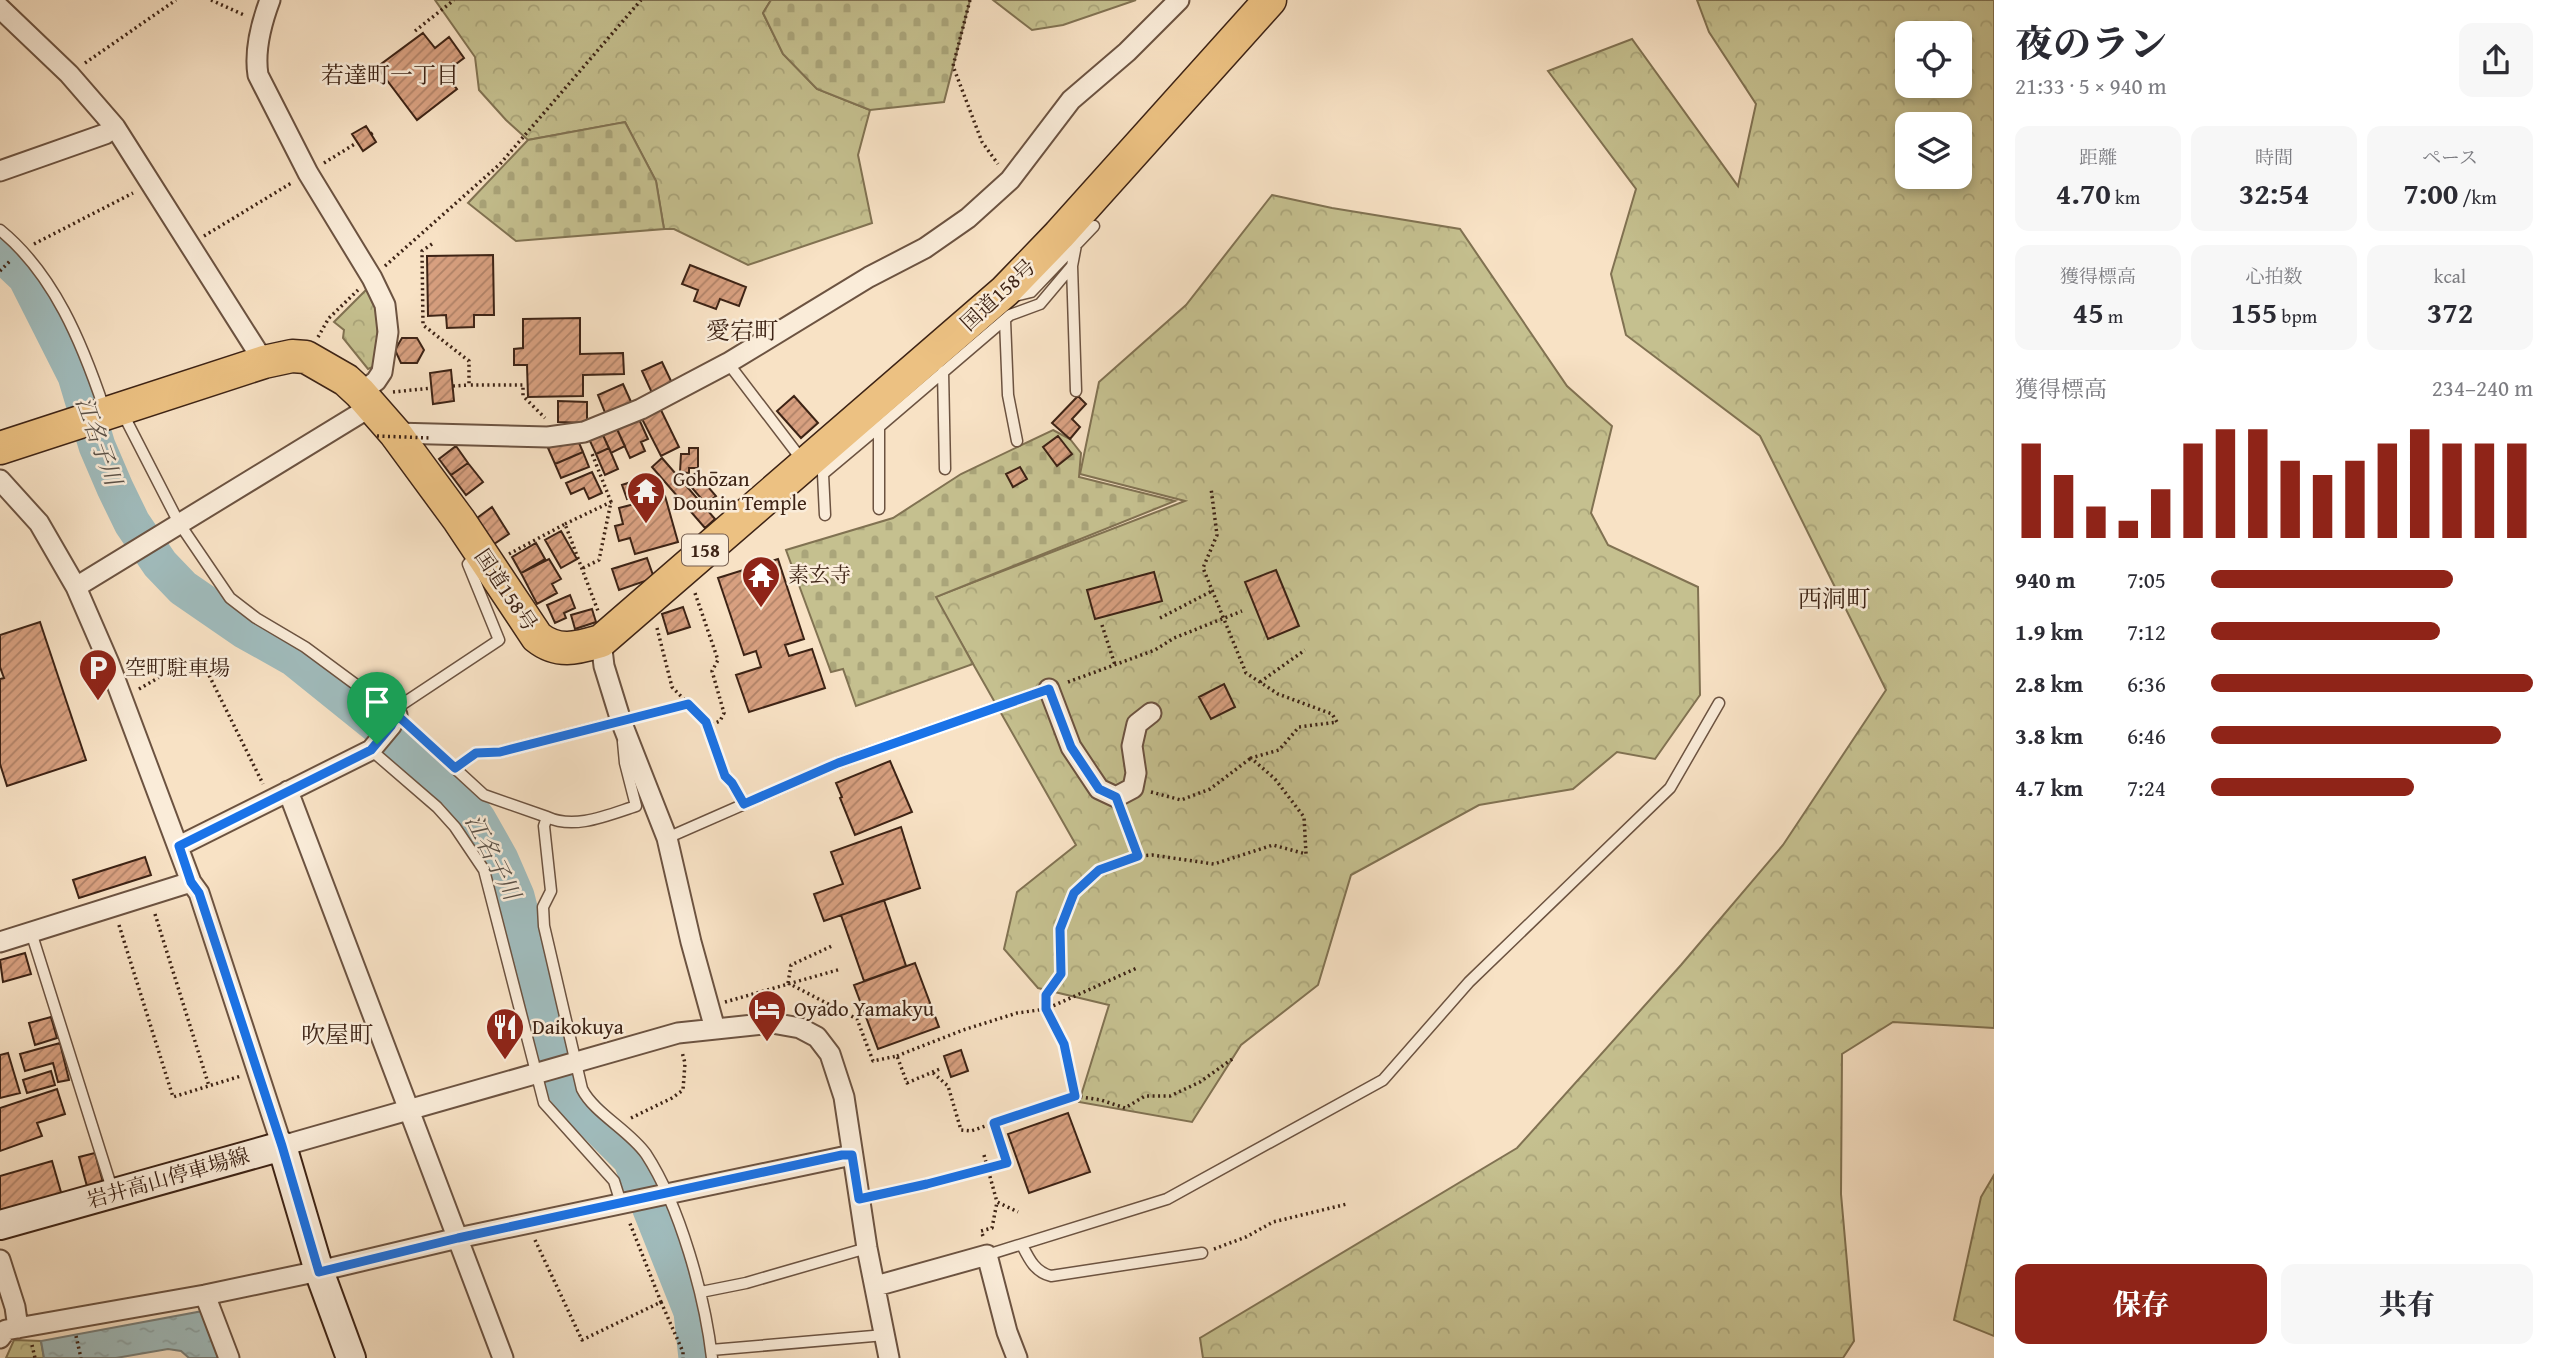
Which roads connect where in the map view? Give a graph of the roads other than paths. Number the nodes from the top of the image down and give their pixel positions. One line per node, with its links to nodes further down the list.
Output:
1 (270, 0): 16 (street)
2 (1179, 0): 13 (street)
3 (1270, 0): 11 (highway, 国道158号 / 158)
4 (0, 8): 5 (street)
5 (115, 127): 6 (street); 12 (street)
6 (0, 171)
7 (1094, 226): 9 (lane)
8 (0, 230): 17 (lane)
9 (1076, 245): 10 (lane); 11 (lane)
10 (1072, 266): 11 (lane); 15 (lane)
11 (1005, 305): 14 (lane); 19 (lane); 21 (highway, 国道158号 / 158)
12 (264, 362): 16 (highway, 国道158号 / 158); 17 (highway, 国道158号 / 158)
13 (728, 363): 16 (street); 21 (lane)
14 (943, 371): 18 (lane); 22 (lane)
15 (1076, 391)
16 (374, 413): 26 (street); 27 (highway, 国道158号 / 158)
17 (100, 415): 20 (highway, 国道158号 / 158); 26 (lane)
18 (879, 427): 24 (lane); 25 (lane)
19 (1017, 441)
20 (0, 448)
21 (804, 463): 29 (highway, 国道158号 / 158)
22 (945, 469)
23 (0, 480): 28 (street)
24 (879, 509)
25 (825, 515)
26 (179, 523): 28 (street); 33 (lane)
27 (484, 557): 29 (highway, 国道158号 / 158); 33 (lane)
28 (76, 587): 40 (street)
29 (604, 638): 34 (street)
30 (1049, 689): 32 (street); 39 (lane)
31 (1719, 703): 55 (lane)
32 (1151, 713)
33 (393, 717): 35 (street); 36 (lane)
34 (621, 722): 36 (lane); 38 (lane); 39 (street)
35 (374, 747): 37 (street); 46 (lane)
36 (455, 768): 38 (lane)
37 (279, 795): 40 (street); 47 (street)
38 (547, 817): 45 (lane)
39 (667, 838): 44 (street)
40 (179, 846): 41 (street)
41 (191, 882): 42 (street); 48 (street)
42 (31, 932): 43 (street); 50 (lane)
43 (0, 942)
44 (715, 1029): 45 (street); 49 (street)
45 (572, 1064): 46 (street); 51 (lane)
46 (539, 1074): 47 (street); 52 (lane)
47 (408, 1109): 48 (street); 54 (street)
48 (282, 1146): 50 (main road, 岩井高山停車場線); 60 (main road)
49 (852, 1155): 51 (street); 56 (street)
50 (114, 1193): 53 (main road, 岩井高山停車場線)
51 (664, 1194): 52 (street); 62 (lane)
52 (628, 1202): 54 (street)
53 (0, 1225)
54 (458, 1238): 60 (street); 70 (street)
55 (1023, 1245): 57 (lane); 58 (lane)
56 (867, 1248): 61 (street); 62 (lane)
57 (1202, 1253)
58 (987, 1255): 61 (street); 72 (street)
59 (0, 1261): 64 (street)
60 (319, 1272): 63 (street); 69 (main road)
61 (876, 1286): 65 (street)
62 (701, 1292): 67 (lane)
63 (205, 1295): 64 (street); 68 (street)
64 (18, 1328): 66 (street)
65 (886, 1335): 67 (lane); 71 (street)
66 (0, 1338)
67 (712, 1354)
68 (229, 1358)
69 (351, 1358)
70 (503, 1358)
71 (889, 1358)
72 (1017, 1358)

